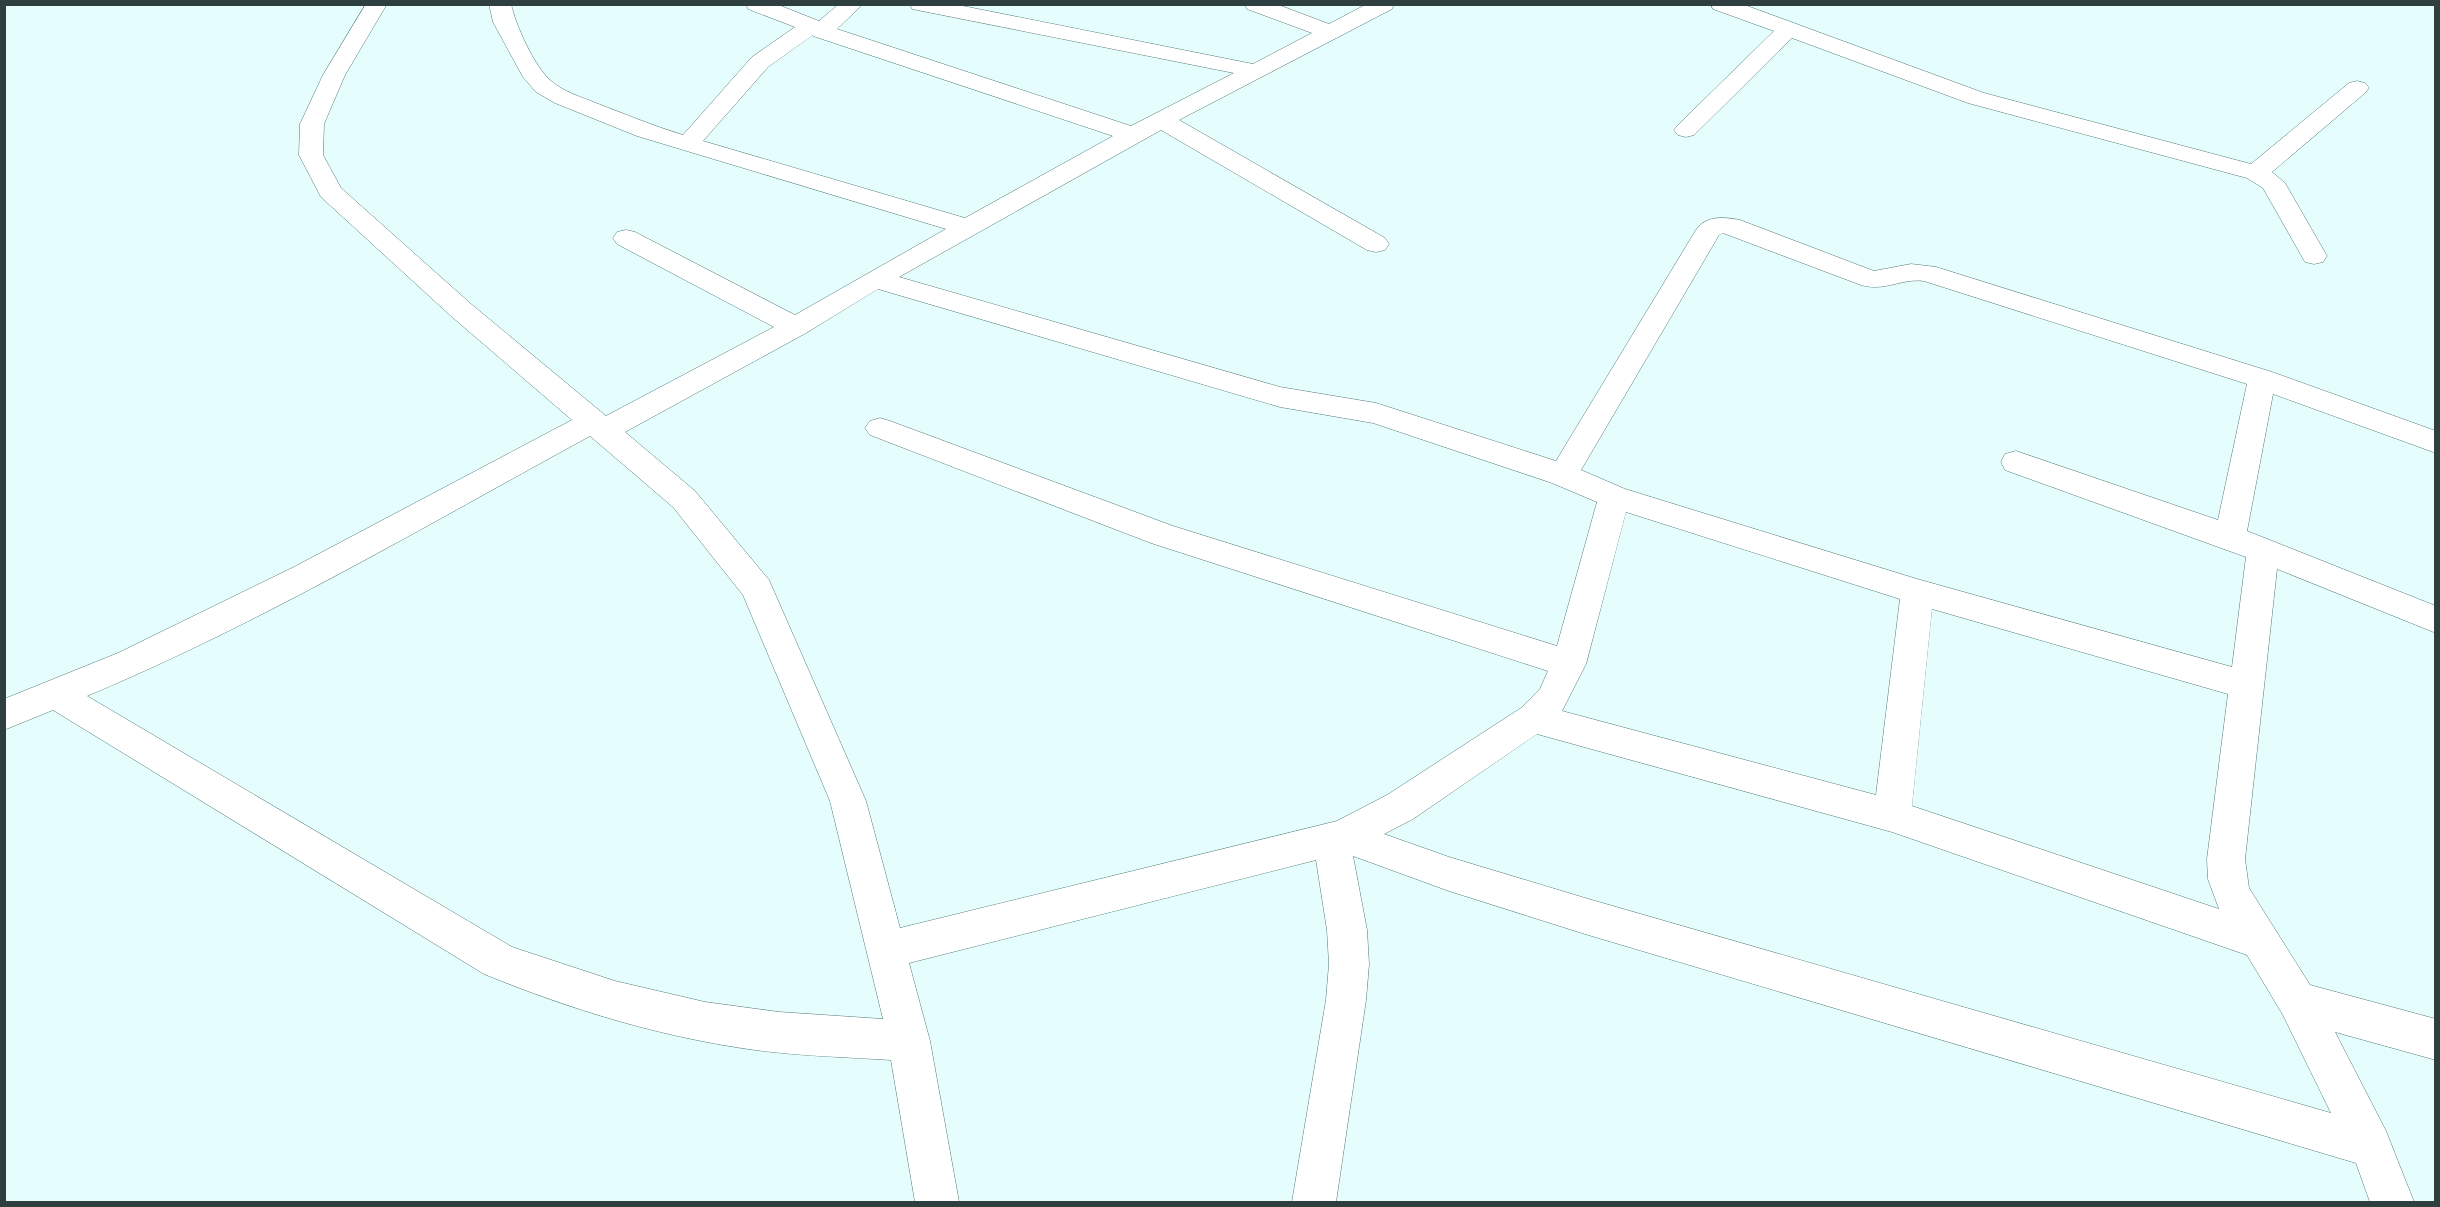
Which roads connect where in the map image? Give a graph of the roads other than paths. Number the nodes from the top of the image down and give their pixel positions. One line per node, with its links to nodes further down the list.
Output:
1 (377, 4): 26 (street)
2 (500, 4): 17 (street)
3 (756, 4): 9 (street)
4 (853, 4): 9 (street)
5 (920, 4): 12 (street)
6 (1255, 4): 11 (street)
7 (1384, 4): 11 (street)
8 (1725, 5): 10 (street)
9 (816, 29): 16 (street); 17 (street)
10 (1788, 29): 15 (street); 18 (street)
11 (1331, 32): 12 (street)
12 (1255, 71): 14 (street)
13 (2357, 88): 18 (street)
14 (1162, 120): 16 (street); 21 (street)
15 (1686, 130)
16 (1133, 135): 19 (street)
17 (688, 143): 19 (street)
18 (2256, 172): 22 (street)
19 (968, 227): 23 (street)
20 (626, 238): 24 (street)
21 (1376, 244)
22 (2314, 256)
23 (875, 279): 24 (street); 30 (street)
24 (795, 327): 26 (street)
25 (2262, 380): 28 (street); 30 (street); 32 (street)
26 (598, 427): 37 (street); 43 (street)
27 (880, 428): 35 (street)
28 (2436, 442)
29 (2016, 462): 32 (street)
30 (1563, 475): 31 (street)
31 (1614, 496): 33 (street); 35 (street)
32 (2247, 543): 34 (street); 36 (street)
33 (1917, 592): 36 (street); 40 (street)
34 (2436, 620)
35 (1569, 664): 39 (street)
36 (2247, 685): 42 (street)
37 (55, 694): 38 (street); 46 (street)
38 (4, 715)
39 (1533, 718): 40 (street); 41 (street)
40 (1892, 816): 42 (street)
41 (1337, 838): 43 (street); 47 (street); 49 (street)
42 (2263, 942): 44 (street)
43 (885, 950): 46 (street)
44 (2297, 1001): 45 (street); 47 (street)
45 (2436, 1040)
46 (909, 1041): 48 (street)
47 (2370, 1146): 50 (street)
48 (937, 1203)
49 (1314, 1203)
50 (2392, 1203)

